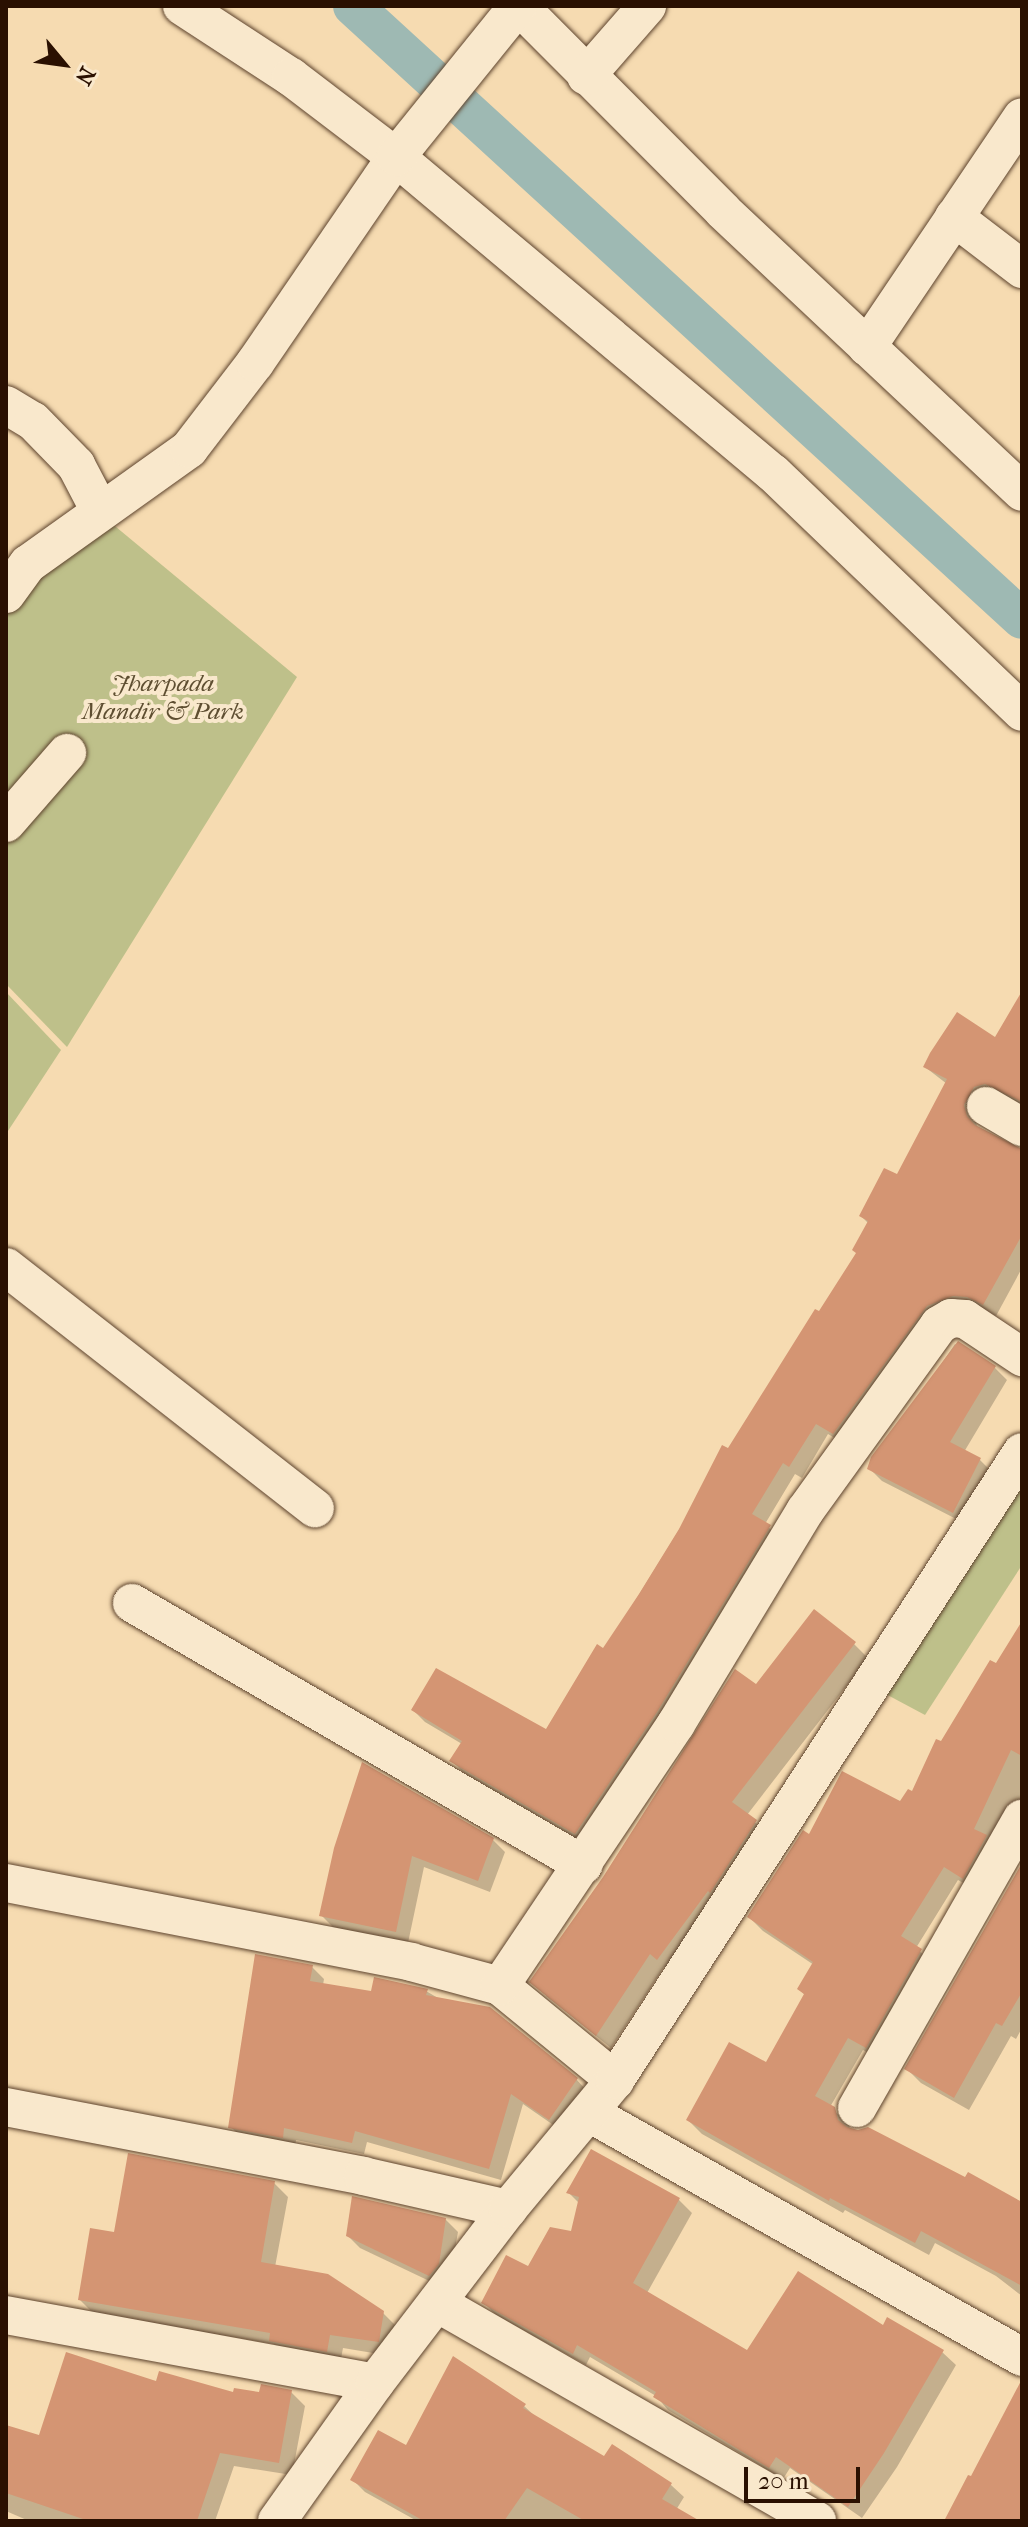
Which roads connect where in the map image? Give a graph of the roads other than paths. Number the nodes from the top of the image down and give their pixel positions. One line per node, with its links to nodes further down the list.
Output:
1 (519, 6): 4 (street); 6 (street)
2 (647, 6): 4 (street)
3 (207, 12): 6 (street)
4 (586, 76): 9 (street)
5 (1022, 117): 7 (street)
6 (396, 157): 12 (street); 14 (street)
7 (954, 217): 8 (street); 9 (street)
8 (1022, 269)
9 (867, 347): 11 (street)
10 (6, 405): 12 (street)
11 (1022, 492)
12 (100, 511): 13 (street)
13 (6, 594)
14 (1022, 712)
15 (67, 753): 16 (street)
16 (6, 823)
17 (986, 1106): 18 (street)
18 (1022, 1127)
19 (6, 1267): 22 (street)
20 (1022, 1357): 25 (street)
21 (1022, 1452): 28 (street)
22 (315, 1508)
23 (132, 1603): 25 (street)
24 (1022, 1819): 30 (street)
25 (584, 1865): 27 (street)
26 (6, 1883): 27 (street)
27 (500, 1986): 28 (street)
28 (615, 2080): 31 (street)
29 (6, 2107): 32 (street)
30 (857, 2108)
31 (591, 2114): 32 (street); 35 (street)
32 (508, 2209): 33 (street)
33 (437, 2303): 36 (street); 38 (street)
34 (6, 2315): 36 (street)
35 (1022, 2357)
36 (375, 2383): 37 (street)
37 (292, 2516)
38 (817, 2521)

